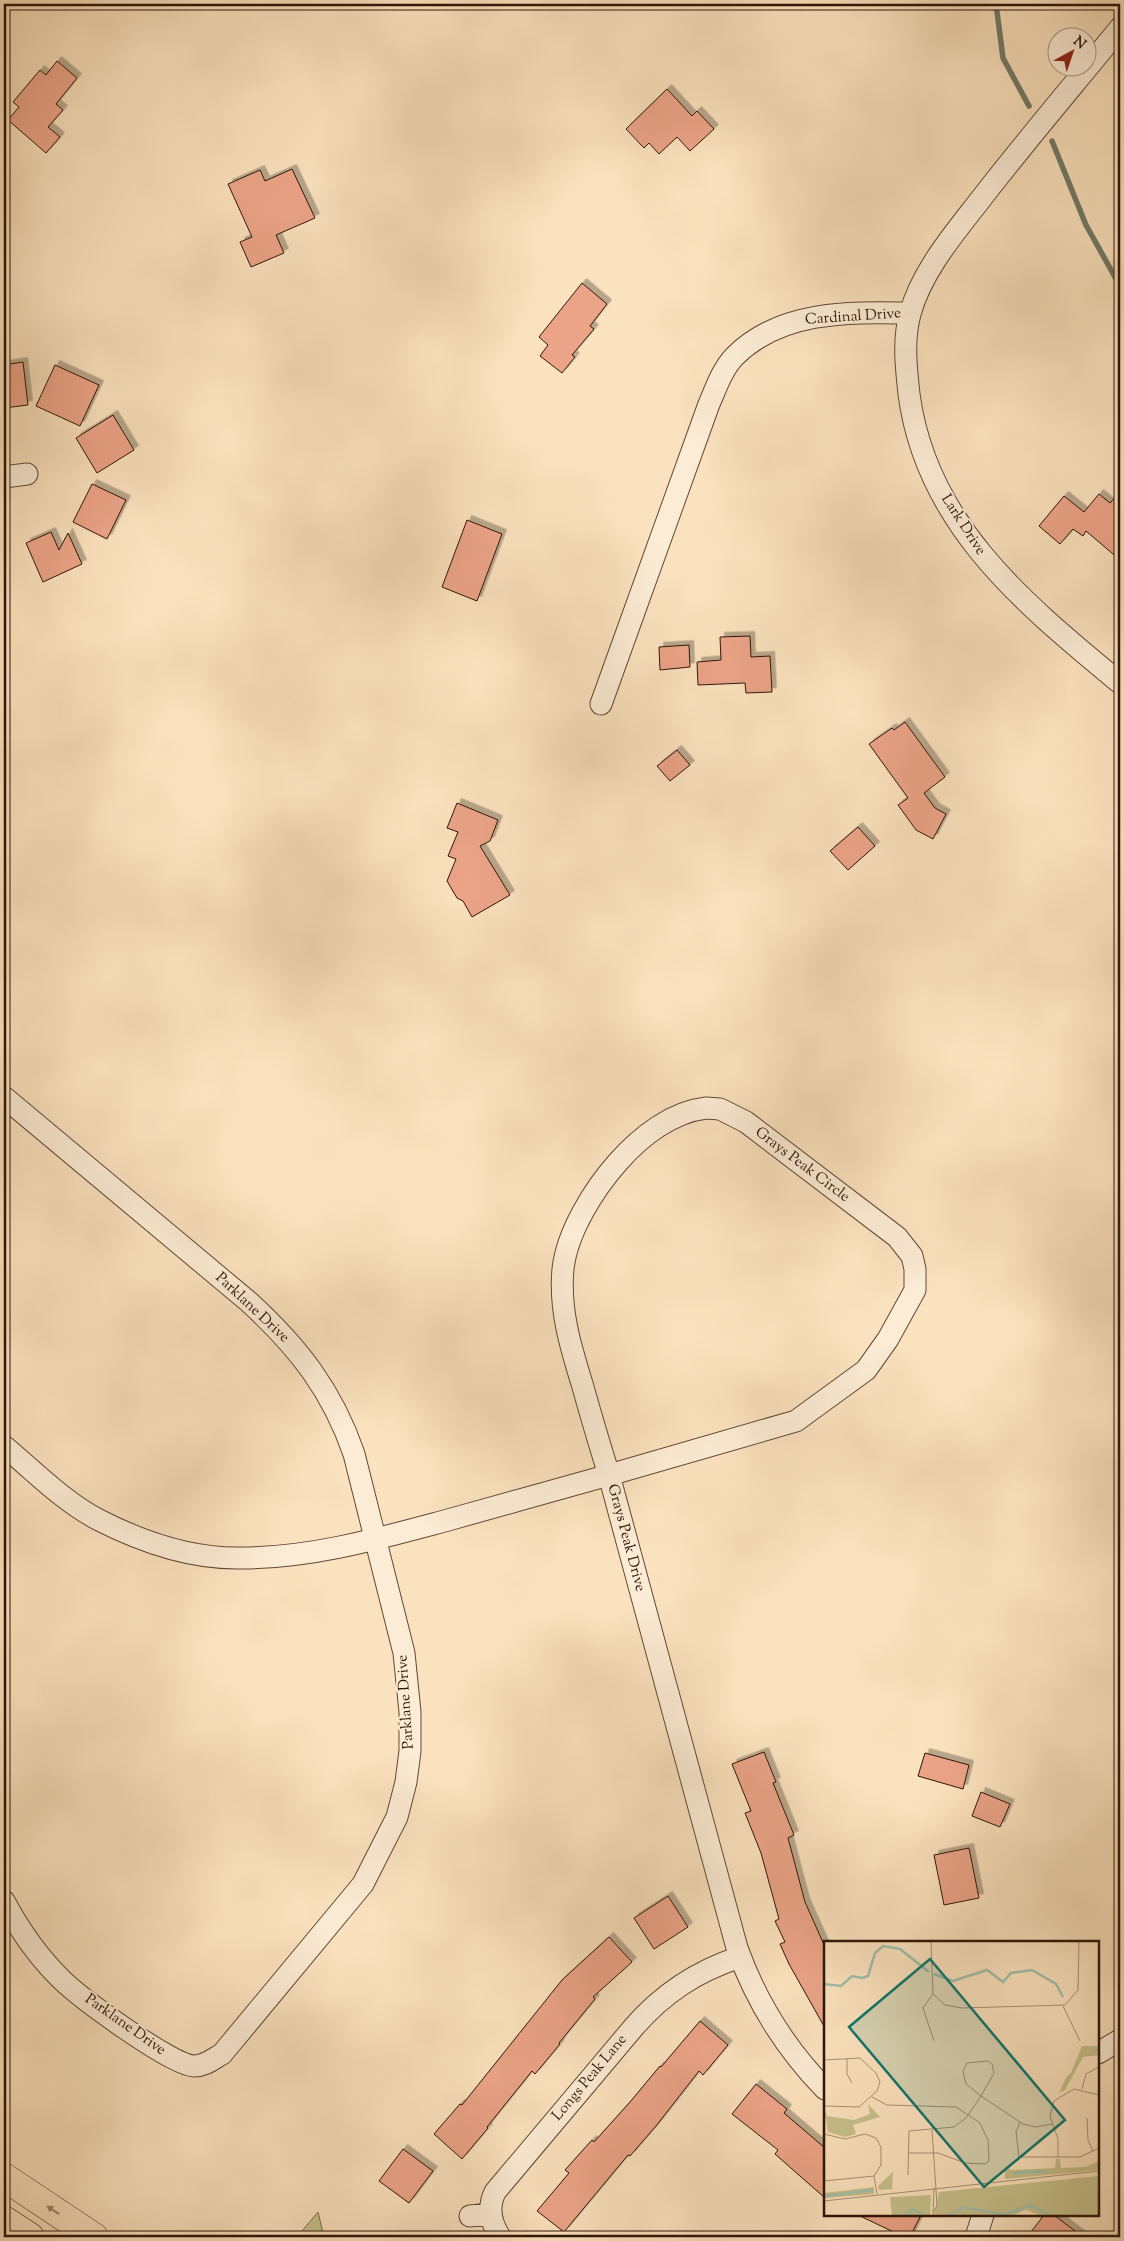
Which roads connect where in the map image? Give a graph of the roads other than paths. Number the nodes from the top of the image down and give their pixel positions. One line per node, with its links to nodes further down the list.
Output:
1 (1120, 28): 2 (street, Cardinal Drive)
2 (910, 313): 5 (street, Lark Drive); 6 (street, Cardinal Drive)
3 (26, 474): 4 (street)
4 (4, 477)
5 (1120, 683)
6 (601, 704)
7 (4, 1097): 10 (street, Parklane Drive)
8 (4, 1446): 10 (street, Grays Peak Drive)
9 (608, 1475): 9 (street, Grays Peak Circle); 10 (street, Grays Peak Drive); 12 (street, Grays Peak Drive)
10 (377, 1540): 11 (street, Parklane Drive)
11 (4, 1901)
12 (740, 1957): 15 (street, Grays Peak Drive); 21 (street, Longs Peak Lane)
13 (1120, 2040): 14 (street)
14 (1099, 2052)
15 (824, 2087)
16 (4, 2177): 20 (main road, one-way to 16)
17 (982, 2216): 22 (street)
18 (4, 2220): 19 (main road)
19 (30, 2237)
20 (94, 2237)
21 (500, 2237)
22 (976, 2237)

